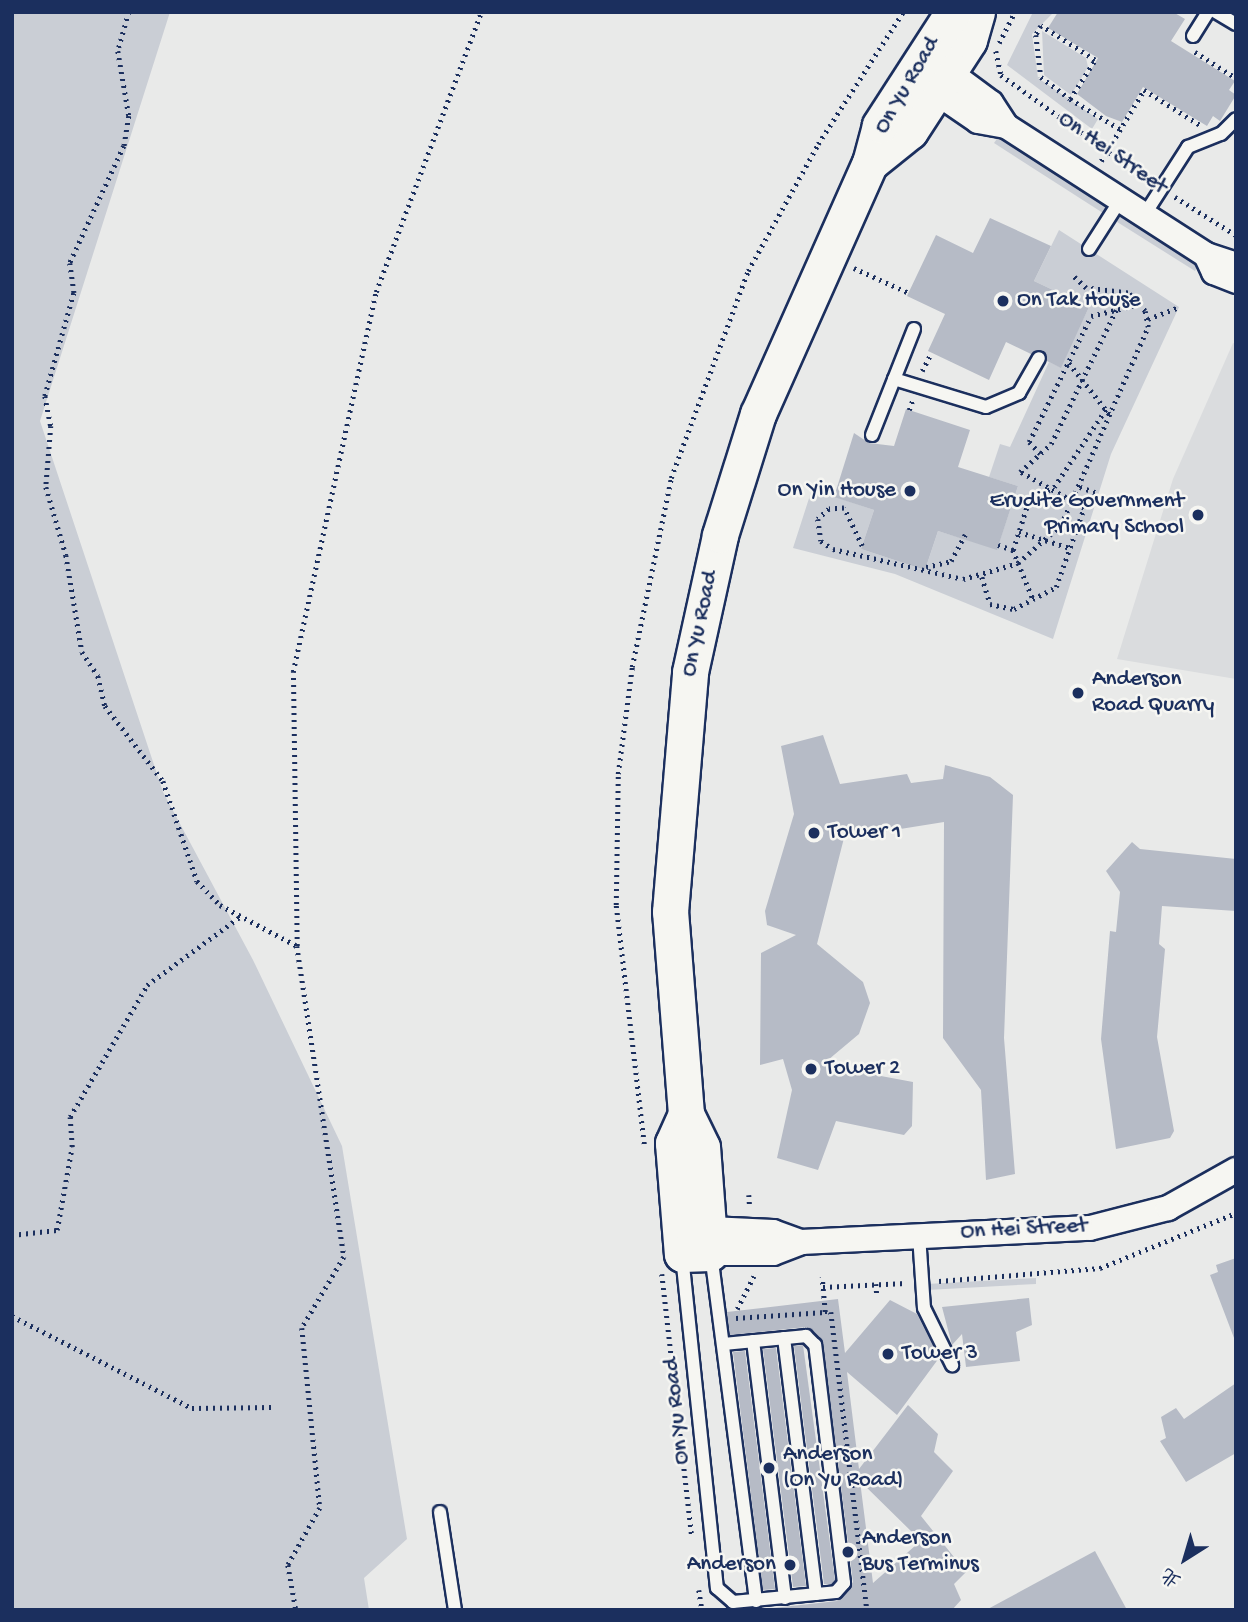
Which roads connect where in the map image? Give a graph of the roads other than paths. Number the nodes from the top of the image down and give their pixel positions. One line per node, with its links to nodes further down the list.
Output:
1 (953, 12): 7 (street, On Yu Road)
2 (977, 12): 7 (street, On Yu Road)
3 (1208, 12): 6 (lane)
4 (1216, 12): 5 (lane)
5 (1236, 24)
6 (1189, 41)
7 (931, 74): 9 (street, On Hei Street); 21 (street, On Yu Road)
8 (1236, 119): 10 (lane)
9 (1121, 199): 10 (street, On Hei Street); 11 (lane)
10 (1145, 214): 12 (street, On Hei Street)
11 (1089, 249)
12 (1206, 255): 13 (street, On Hei Street); 14 (street, On Hei Street)
13 (1236, 265)
14 (1236, 281)
15 (914, 329): 17 (lane)
16 (1039, 358): 17 (lane)
17 (894, 379): 18 (lane)
18 (872, 435)
19 (1236, 1170): 20 (street, On Hei Street)
20 (919, 1235): 21 (street, On Hei Street); 25 (lane)
21 (693, 1250): 24 (lane); 29 (lane)
22 (783, 1338): 23 (lane); 27 (lane); 27 (lane)
23 (753, 1341): 24 (lane); 28 (lane)
24 (724, 1344): 29 (lane)
25 (951, 1365)
26 (440, 1513): 30 (lane)
27 (816, 1594): 28 (lane)
28 (785, 1598): 29 (lane)
29 (756, 1601)
30 (455, 1610)

